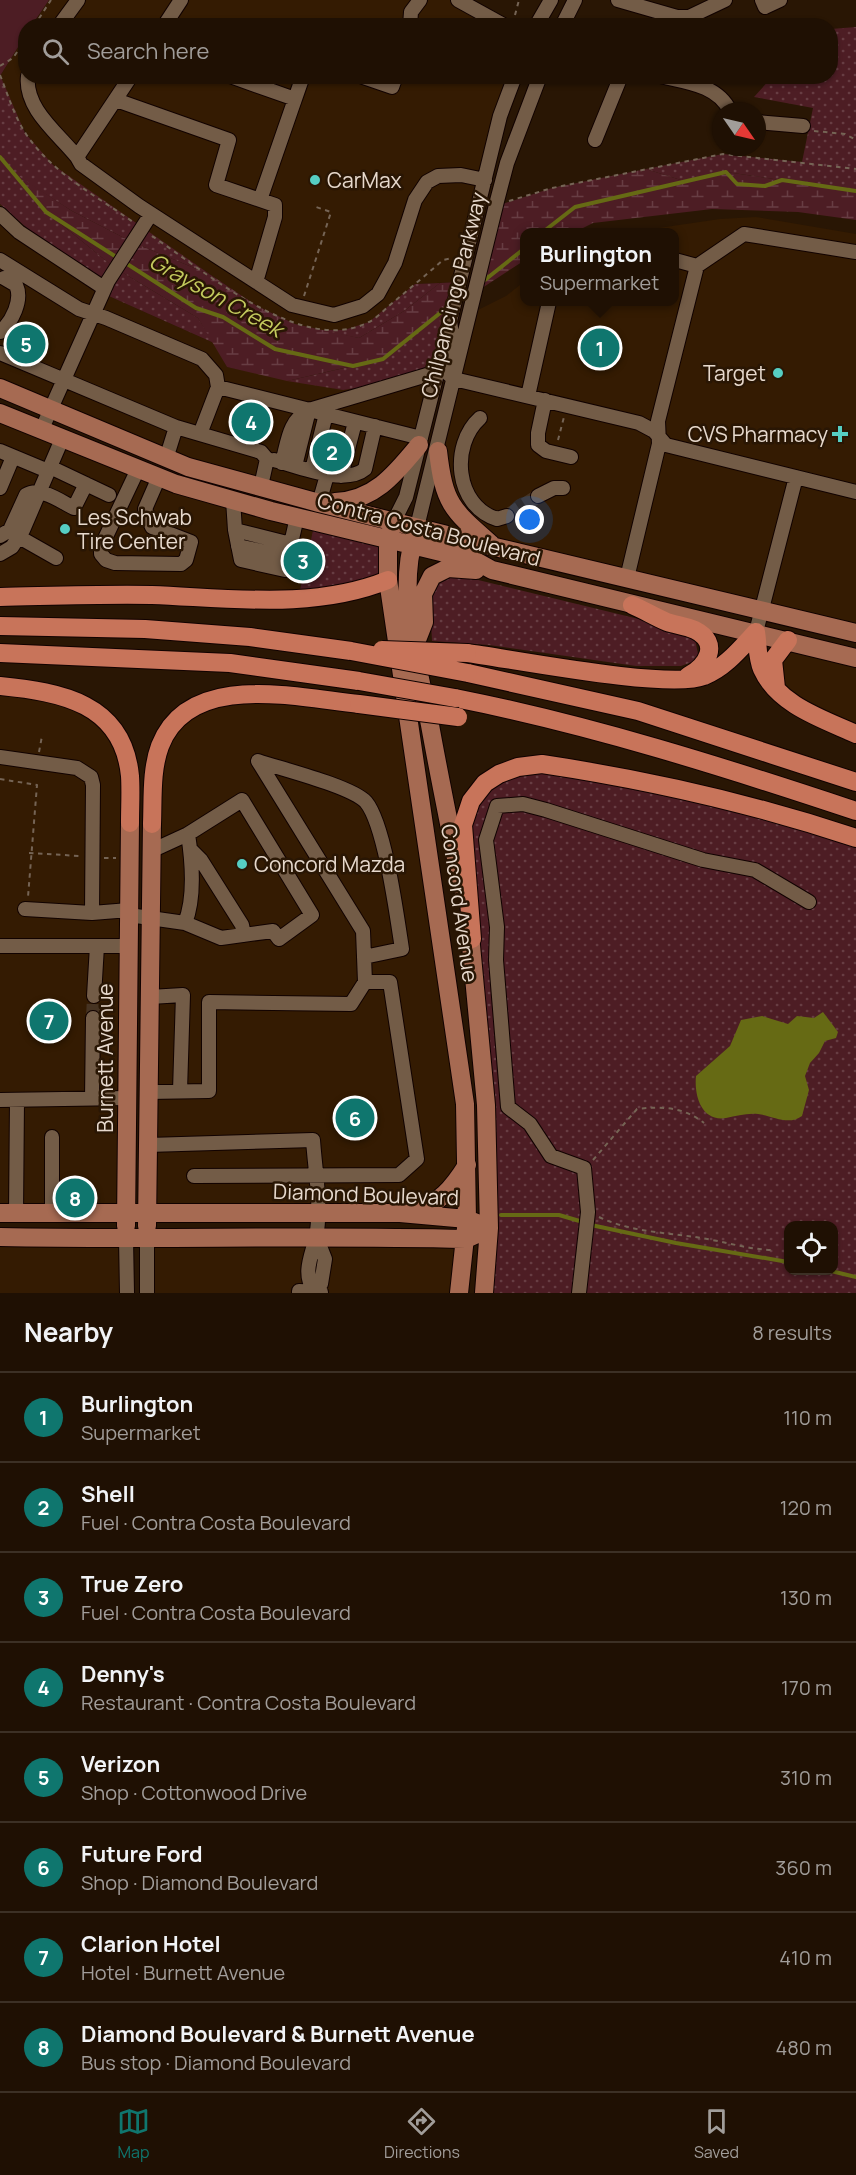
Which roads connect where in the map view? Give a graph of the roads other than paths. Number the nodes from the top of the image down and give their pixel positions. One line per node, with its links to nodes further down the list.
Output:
1 (78, 0): 11 (street)
2 (181, 0): 12 (street)
3 (420, 0): 13 (street)
4 (458, 0): 14 (street)
5 (552, 0): 15 (street)
6 (575, 0): 16 (street)
7 (618, 0): 8 (street)
8 (725, 0)
9 (762, 0): 10 (street)
10 (780, 0)
11 (65, 18)
12 (169, 18)
13 (411, 18)
14 (491, 18)
15 (541, 18)
16 (566, 18)
17 (28, 84): 31 (street)
18 (126, 84): 26 (street)
19 (253, 84): 25 (street)
20 (300, 84): 25 (street)
21 (511, 84): 32 (street, Chilpancingo Parkway)
22 (537, 84): 39 (street, Chilpancingo Parkway)
23 (618, 84): 30 (street)
24 (693, 84): 27 (street)
25 (295, 99): 33 (street)
26 (116, 100): 31 (street); 33 (street)
27 (726, 102)
28 (766, 123): 29 (street)
29 (803, 126)
30 (596, 140)
31 (77, 157): 35 (street)
32 (485, 180): 39 (street); 42 (street); 46 (street, Chilpancingo Parkway)
33 (260, 200): 42 (street)
34 (0, 214): 43 (street)
35 (151, 214): 42 (street); 43 (street)
36 (856, 252): 40 (street)
37 (0, 260): 45 (street)
38 (679, 261): 40 (street)
39 (482, 265): 51 (street, Chilpancingo Parkway)
40 (698, 266): 67 (street)
41 (2, 276): 47 (street); 48 (street)
42 (256, 282)
43 (104, 288): 45 (street)
44 (548, 306): 55 (street)
45 (93, 315): 52 (street); 53 (street)
46 (450, 321): 50 (street, Chilpancingo Parkway); 51 (street)
47 (0, 324)
48 (0, 332)
49 (0, 353): 52 (street)
50 (438, 367): 58 (street); 69 (street, Chilpancingo Parkway)
51 (454, 379): 55 (street); 71 (street, Chilpancingo Parkway)
52 (65, 380): 57 (street); 64 (street)
53 (218, 387): 58 (street); 66 (street)
54 (0, 388): 57 (main road, Contra Costa Boulevard)
55 (528, 396): 56 (street)
56 (545, 400): 67 (street); 73 (street)
57 (51, 410): 65 (street); 70 (main road, Contra Costa Boulevard)
58 (309, 410): 60 (street); 76 (street)
59 (0, 413): 65 (main road, Contra Costa Boulevard)
60 (326, 414): 62 (street); 79 (street)
61 (480, 418): 96 (street)
62 (355, 422): 63 (street); 81 (street)
63 (375, 426): 69 (street); 81 (street)
64 (176, 427): 66 (street); 74 (street)
65 (41, 431): 68 (main road, Contra Costa Boulevard)
66 (200, 434): 75 (street)
67 (660, 436): 83 (street); 109 (street)
68 (62, 440): 70 (main road); 77 (street); 78 (main road, Contra Costa Boulevard)
69 (420, 442): 94 (main road); 100 (street, Chilpancingo Parkway)
70 (136, 446): 74 (main road, Contra Costa Boulevard)
71 (438, 451): 98 (street, Chilpancingo Parkway); 104 (main road)
72 (7, 454): 77 (street); 86 (street)
73 (571, 456)
74 (166, 459): 85 (main road, Contra Costa Boulevard)
75 (267, 459): 76 (street); 85 (street)
76 (289, 464): 79 (street)
77 (49, 469): 84 (street); 88 (street)
78 (138, 469): 82 (main road, Contra Costa Boulevard); 92 (street)
79 (312, 470): 80 (street)
80 (327, 474): 81 (street); 94 (street)
81 (341, 476)
82 (159, 477): 93 (main road, Contra Costa Boulevard); 95 (street)
83 (796, 477): 89 (street); 113 (street)
84 (86, 484): 88 (street); 90 (street)
85 (261, 486): 94 (main road, Contra Costa Boulevard)
86 (0, 488)
87 (563, 488): 91 (street)
88 (40, 492): 101 (street); 102 (street)
89 (856, 492)
90 (109, 495)
91 (538, 496)
92 (124, 500): 95 (street); 95 (street)
93 (232, 500): 97 (main road, Contra Costa Boulevard); 99 (street)
94 (319, 503): 100 (main road, Contra Costa Boulevard)
95 (145, 509)
96 (507, 516)
97 (297, 517): 100 (main road, Contra Costa Boulevard); 105 (street)
98 (417, 527): 100 (main road, Contra Costa Boulevard); 103 (main road, Concord Avenue); 104 (main road, Contra Costa Boulevard)
99 (235, 530): 105 (street); 105 (street)
100 (391, 530): 103 (main road, Contra Costa Boulevard); 110 (main road, Concord Avenue)
101 (0, 536)
102 (19, 537): 106 (street); 107 (street)
103 (412, 545): 108 (main road, Contra Costa Boulevard); 118 (main road, Concord Avenue)
104 (495, 547): 109 (main road, Contra Costa Boulevard)
105 (289, 550)
106 (0, 554)
107 (56, 558)
108 (492, 570): 112 (main road, Contra Costa Boulevard); 118 (main road)
109 (627, 578): 113 (main road, Contra Costa Boulevard)
110 (388, 580): 111 (highway); 160 (main road, Concord Avenue)
111 (0, 597)
112 (632, 605): 115 (main road, Contra Costa Boulevard); 122 (highway)
113 (762, 610): 115 (street); 116 (main road, Contra Costa Boulevard)
114 (0, 626): 119 (highway)
115 (756, 632): 117 (main road, Contra Costa Boulevard); 122 (highway); 124 (highway)
116 (856, 633)
117 (788, 640): 121 (main road, Contra Costa Boulevard); 124 (highway)
118 (414, 646): 143 (main road, Concord Avenue)
119 (351, 651): 122 (highway, bridge); 128 (highway, bridge)
120 (0, 653): 125 (highway, bridge)
121 (856, 658)
122 (682, 680)
123 (0, 686): 130 (highway)
124 (776, 690): 126 (highway)
125 (499, 707): 129 (highway); 131 (highway, bridge)
126 (856, 734)
127 (0, 757): 138 (street)
128 (856, 782)
129 (856, 811)
130 (130, 823): 139 (main road, Burnett Avenue)
131 (152, 824): 135 (main road, Burnett Avenue)
132 (188, 834): 134 (street); 135 (street); 142 (street)
133 (856, 838): 143 (highway)
134 (191, 850): 141 (street); 142 (street)
135 (151, 851): 140 (main road, Burnett Avenue)
136 (809, 902): 182 (street)
137 (25, 909): 138 (street)
138 (92, 913): 139 (street)
139 (129, 913): 140 (street); 146 (main road, Burnett Avenue)
140 (151, 917): 141 (street); 150 (main road, Burnett Avenue)
141 (185, 923): 142 (street)
142 (244, 935)
143 (472, 939): 170 (main road, Concord Avenue)
144 (0, 946): 145 (street)
145 (97, 946): 146 (street); 149 (street)
146 (129, 946): 154 (main road, Burnett Avenue)
147 (364, 957): 147 (street); 148 (street)
148 (365, 981): 152 (street); 161 (street)
149 (94, 996)
150 (150, 997): 152 (street); 153 (main road, Burnett Avenue)
151 (93, 1018): 155 (street)
152 (180, 1090): 153 (street)
153 (148, 1092): 159 (main road, Burnett Avenue)
154 (127, 1098): 155 (street); 165 (main road, Burnett Avenue)
155 (92, 1099): 157 (street)
156 (0, 1100): 157 (street)
157 (16, 1100): 163 (street)
158 (52, 1137): 164 (street)
159 (148, 1145): 161 (street); 166 (main road, Burnett Avenue)
160 (468, 1163): 168 (main road); 169 (main road, Concord Avenue)
161 (315, 1175): 162 (street); 167 (street)
162 (194, 1176)
163 (8, 1213): 164 (main road, Diamond Boulevard)
164 (52, 1213): 165 (main road, Diamond Boulevard)
165 (126, 1214): 166 (main road, Diamond Boulevard); 173 (main road, Burnett Avenue)
166 (147, 1214): 167 (main road, Diamond Boulevard); 175 (main road, Burnett Avenue)
167 (317, 1214): 168 (main road, Diamond Boulevard); 171 (street)
168 (405, 1214): 169 (main road, Diamond Boulevard)
169 (467, 1219): 170 (main road, Diamond Boulevard); 174 (main road, Concord Avenue)
170 (489, 1228): 174 (main road, Diamond Boulevard); 181 (main road, Concord Avenue)
171 (316, 1236): 174 (main road, Diamond Boulevard); 175 (main road, Diamond Boulevard); 176 (street)
172 (0, 1237): 173 (main road, Diamond Boulevard)
173 (126, 1239): 175 (main road, Diamond Boulevard); 177 (street, Burnett Avenue)
174 (466, 1239): 180 (main road, Concord Avenue)
175 (147, 1240): 178 (street, Burnett Avenue)
176 (320, 1291): 179 (street)
177 (127, 1293)
178 (147, 1293)
179 (299, 1293)
180 (459, 1293)
181 (484, 1293)
182 (579, 1293)

